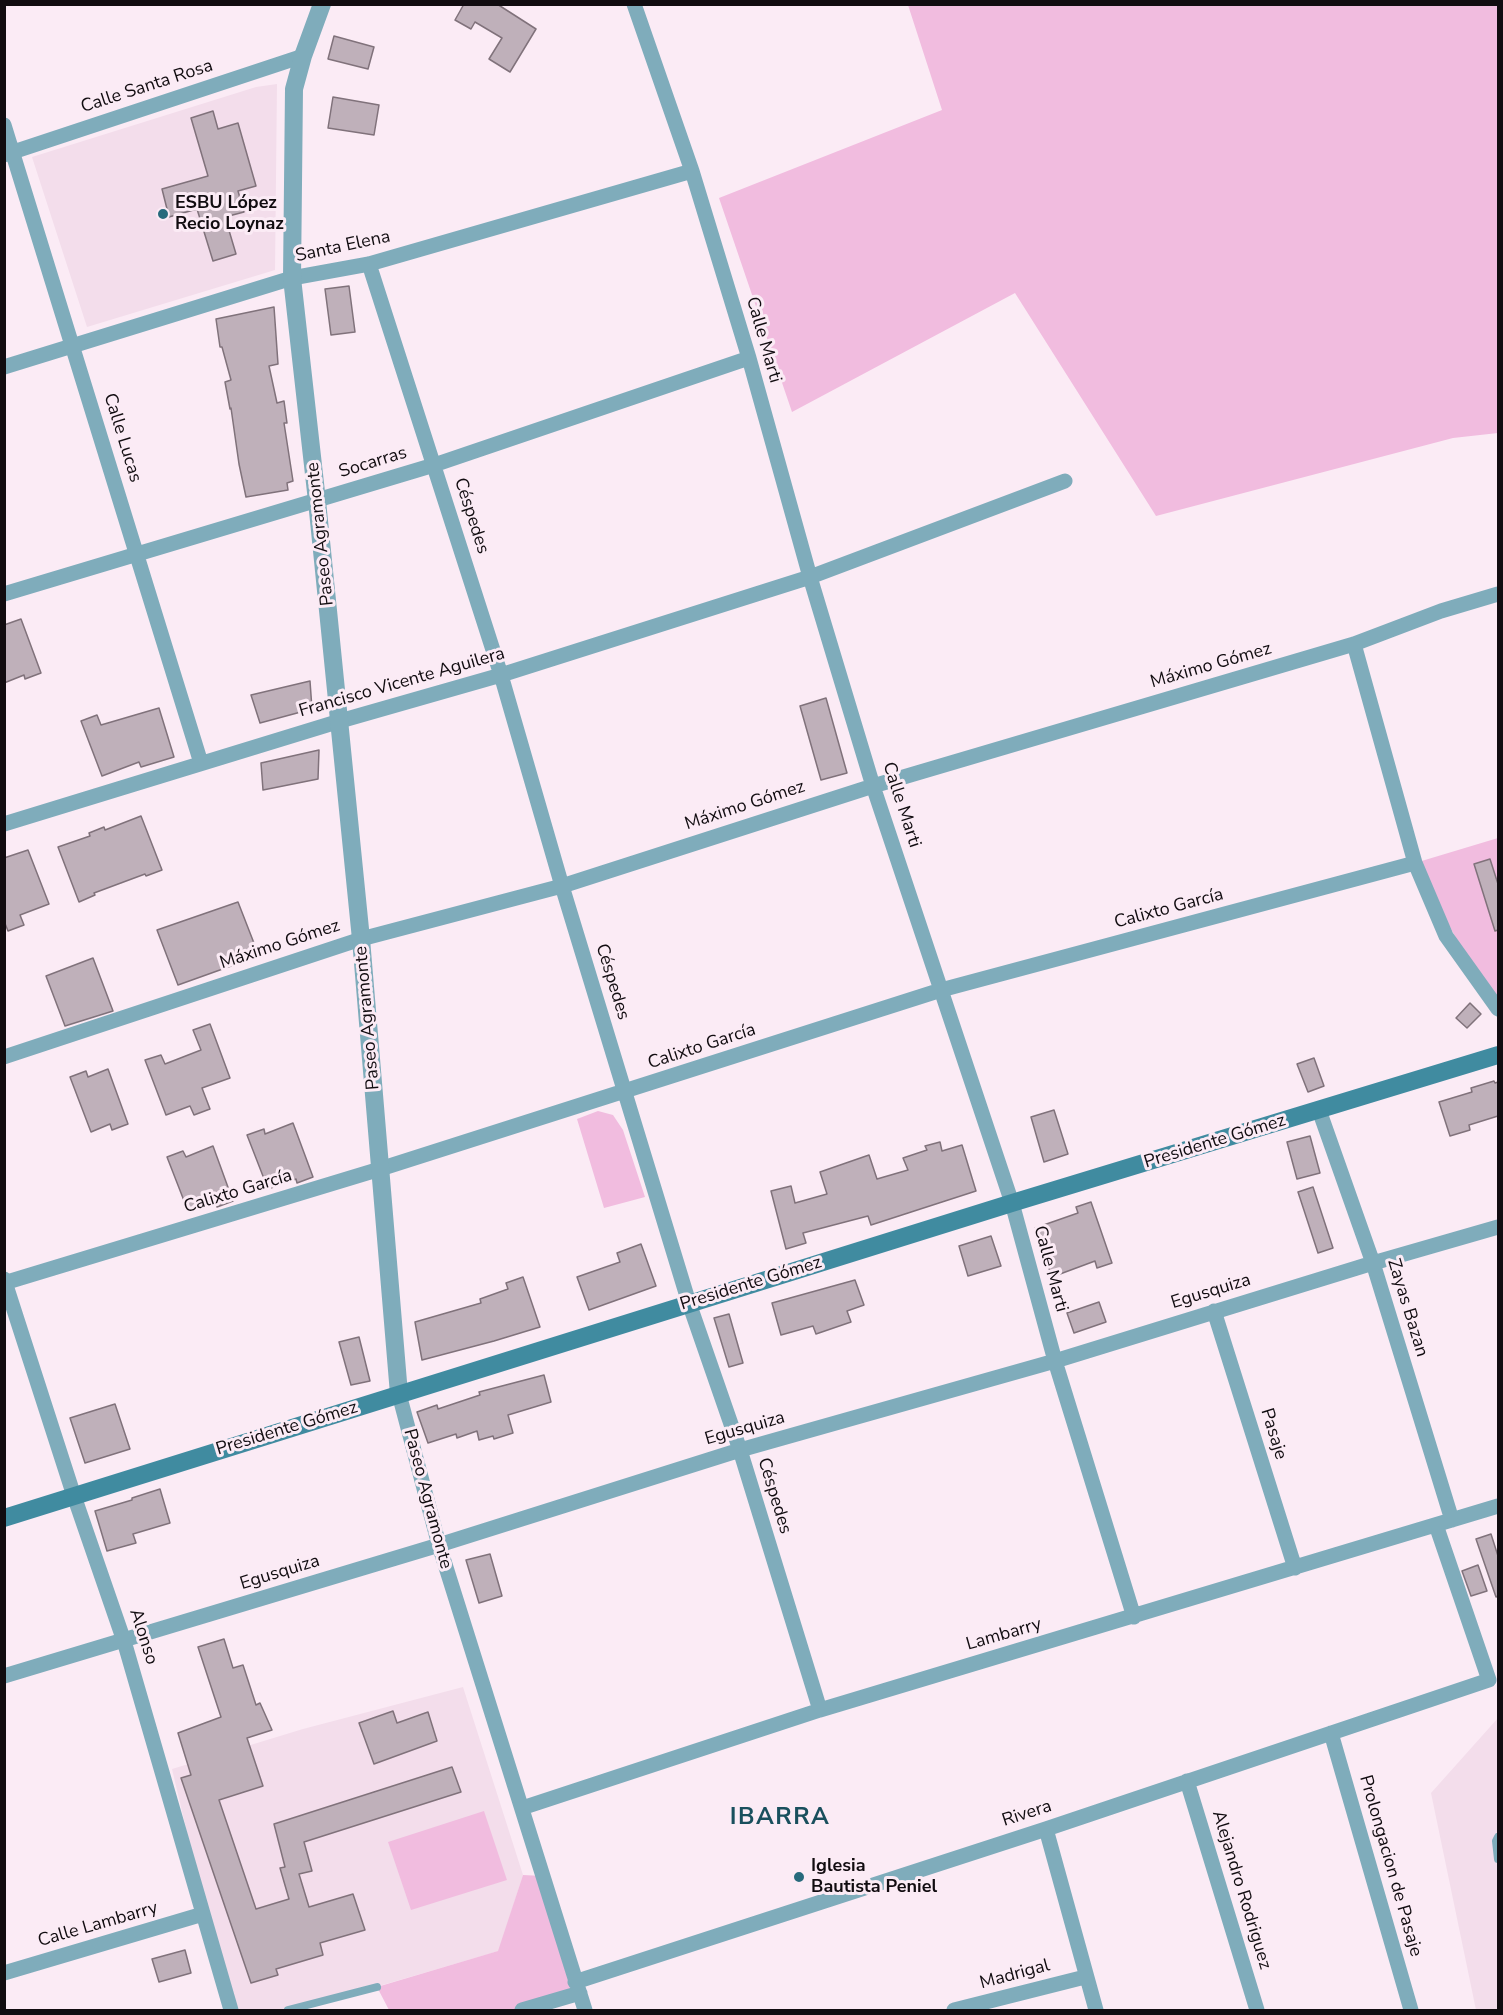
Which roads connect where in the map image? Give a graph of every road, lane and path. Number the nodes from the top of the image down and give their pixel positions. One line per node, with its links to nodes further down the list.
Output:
1 (634, 4): 6 (street, Calle Marti)
2 (320, 5): 3 (street, Paseo Agramonte)
3 (303, 56): 5 (street, Calle Santa Rosa); 8 (street, Paseo Agramonte)
4 (4, 125): 5 (street, Calle Lucas)
5 (9, 153): 9 (street, Calle Lucas)
6 (692, 171): 7 (street, Santa Elena); 10 (street, Calle Marti)
7 (369, 264): 8 (street, Santa Elena); 12 (street, Céspedes)
8 (292, 278): 9 (street, Santa Elena); 14 (street, Paseo Agramonte)
9 (74, 344): 11 (street, Santa Elena); 15 (street, Calle Lucas)
10 (749, 358): 12 (street, Socarras); 16 (street, Calle Marti)
11 (4, 367)
12 (434, 465): 14 (street, Socarras); 20 (street, Céspedes)
13 (1065, 481): 16 (street, Francisco Vicente Aguilera)
14 (317, 501): 15 (street, Socarras); 21 (street, Paseo Agramonte)
15 (137, 553): 17 (street, Socarras); 22 (street, Calle Lucas)
16 (810, 577): 20 (street, Francisco Vicente Aguilera); 23 (street, Calle Marti)
17 (4, 594)
18 (1498, 594): 19 (street, Máximo Gómez)
19 (1354, 644): 23 (street, Máximo Gómez); 25 (street)
20 (501, 675): 21 (street, Francisco Vicente Aguilera); 26 (street, Céspedes)
21 (340, 721): 22 (street, Francisco Vicente Aguilera); 27 (street, Paseo Agramonte)
22 (201, 763): 24 (street, Francisco Vicente Aguilera)
23 (873, 786): 26 (street, Máximo Gómez); 28 (street, Calle Marti)
24 (4, 824)
25 (1415, 863): 28 (street, Calixto García); 29 (street)
26 (562, 886): 27 (street, Máximo Gómez); 32 (street, Céspedes)
27 (361, 939): 31 (street, Máximo Gómez); 34 (street, Paseo Agramonte)
28 (941, 990): 32 (street, Calixto García); 35 (street, Calle Marti)
29 (1498, 1009)
30 (1498, 1055): 33 (main road, Presidente Gómez)
31 (4, 1057)
32 (625, 1092): 34 (street, Calixto García); 39 (street, Céspedes)
33 (1319, 1110): 35 (main road, Presidente Gómez); 37 (street, Zayas Bazan)
34 (380, 1169): 38 (street, Calixto García); 42 (street, Paseo Agramonte)
35 (1012, 1203): 39 (main road, Presidente Gómez); 41 (street, Calle Marti)
36 (1498, 1227): 37 (street, Egusquiza)
37 (1372, 1263): 40 (street, Egusquiza); 47 (street, Zayas Bazan)
38 (5, 1282): 44 (street, Alonso)
39 (689, 1303): 42 (main road, Presidente Gómez); 43 (street, Céspedes)
40 (1214, 1311): 41 (street, Egusquiza); 50 (street, Pasaje)
41 (1055, 1361): 43 (street, Egusquiza); 51 (street, Calle Marti)
42 (399, 1394): 44 (main road, Presidente Gómez); 49 (street, Paseo Agramonte)
43 (740, 1450): 49 (street, Egusquiza); 54 (street, Céspedes)
44 (74, 1496): 46 (main road, Presidente Gómez); 52 (street, Alonso)
45 (1498, 1506): 47 (street, Lambarry)
46 (4, 1518)
47 (1452, 1520): 48 (street, Lambarry)
48 (1436, 1525): 50 (street, Lambarry); 55 (street, Rivera)
49 (439, 1545): 52 (street, Egusquiza); 57 (street, Paseo Agramonte)
50 (1294, 1568): 51 (street, Lambarry)
51 (1134, 1617): 54 (street, Lambarry)
52 (124, 1641): 53 (street, Egusquiza); 61 (street, Alonso)
53 (4, 1676)
54 (820, 1710): 57 (street, Lambarry)
55 (1331, 1733): 56 (street, Rivera); 73 (street, Prolongacion de Pasaje)
56 (1187, 1781): 58 (street, Rivera); 72 (street, Alejandro Rodriguez)
57 (522, 1808): 65 (street, Paseo Agramonte)
58 (1046, 1828): 63 (street); 65 (street, Rivera)
59 (1498, 1837): 60 (lane)
60 (1498, 1859)
61 (203, 1914): 62 (street, Calle Lambarry); 66 (street, Alonso)
62 (4, 1973)
63 (1085, 1977): 70 (street, Madrigal); 71 (street)
64 (377, 1987): 67 (lane)
65 (577, 1987): 68 (street, Rivera); 69 (street, Paseo Agramonte)
66 (231, 2010)
67 (288, 2010)
68 (522, 2010)
69 (585, 2010)
70 (954, 2010)
71 (1096, 2010)
72 (1257, 2010)
73 (1412, 2010)

